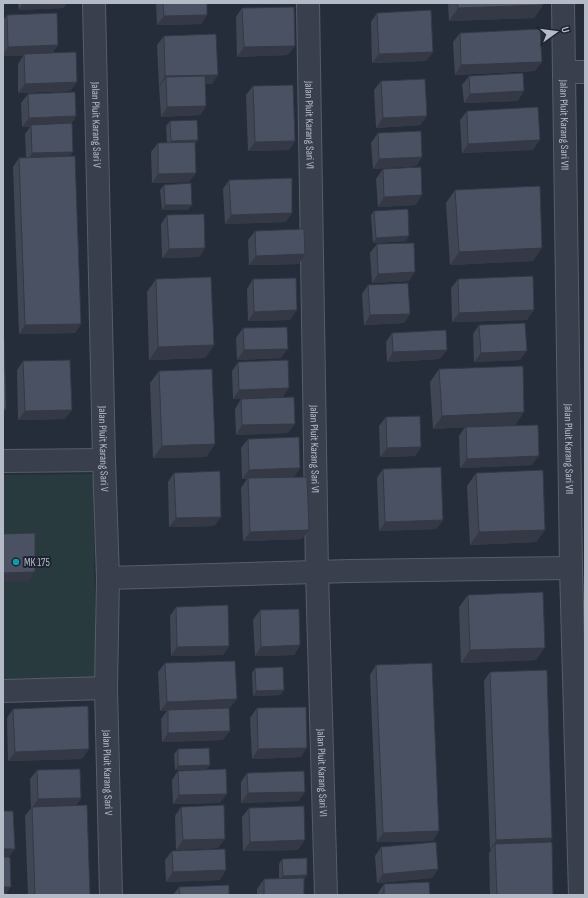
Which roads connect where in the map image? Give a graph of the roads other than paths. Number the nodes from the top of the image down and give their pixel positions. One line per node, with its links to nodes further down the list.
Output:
1 (94, 3): 6 (street, Jalan Pluit Karang Sari V)
2 (308, 3): 9 (street, Jalan Pluit Karang Sari VI)
3 (563, 3): 4 (street, Jalan Pluit Karang Sari VII)
4 (564, 72): 5 (street); 8 (street, Jalan Pluit Karang Sari VII)
5 (585, 72)
6 (104, 460): 7 (street); 10 (street, Jalan Pluit Karang Sari V)
7 (3, 461)
8 (571, 568): 9 (street); 15 (street, Jalan Pluit Karang Sari VII)
9 (317, 573): 10 (street); 14 (street, Jalan Pluit Karang Sari VI)
10 (108, 578): 11 (street, Jalan Pluit Karang Sari V)
11 (106, 688): 12 (street); 13 (street, Jalan Pluit Karang Sari V)
12 (3, 691)
13 (112, 895)
14 (326, 895)
15 (580, 895)

